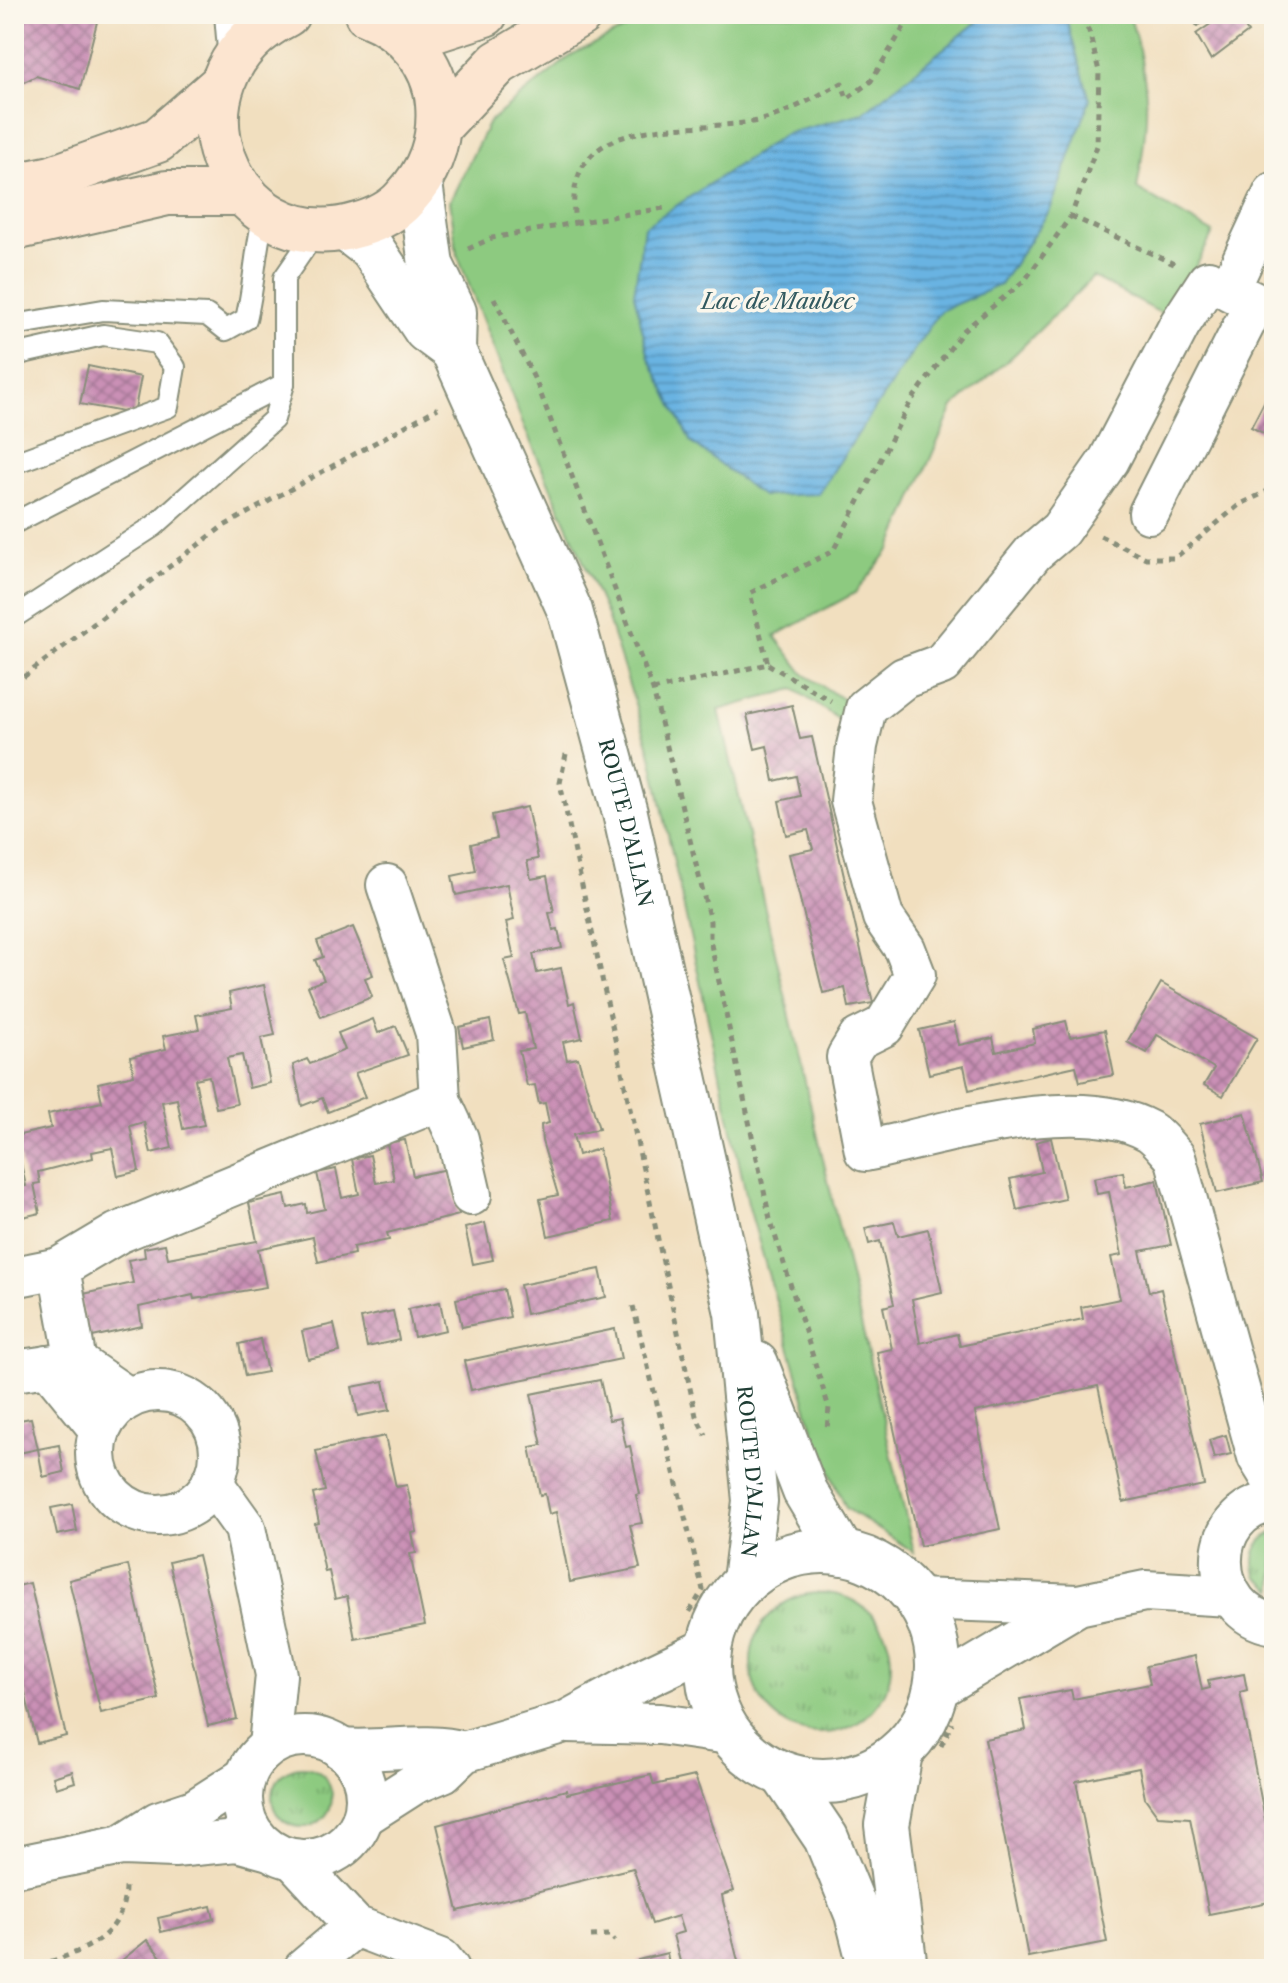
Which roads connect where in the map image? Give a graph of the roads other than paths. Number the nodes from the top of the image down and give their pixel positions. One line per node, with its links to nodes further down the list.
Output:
1 (287, 14): 6 (main road)
2 (367, 14): 5 (main road)
3 (485, 14): 5 (main road)
4 (580, 14): 7 (main road)
5 (407, 39): 7 (main road)
6 (232, 50): 9 (main road); 11 (main road)
7 (440, 125): 8 (main road)
8 (420, 183): 13 (main road); 16 (street, ROUTE D'ALLAN)
9 (14, 186)
10 (1274, 193): 14 (street)
11 (254, 202): 12 (main road); 13 (main road); 15 (lane)
12 (14, 228)
13 (332, 229): 16 (street, ROUTE D'ALLAN); 18 (lane)
14 (1242, 297): 20 (street); 33 (street)
15 (14, 325)
16 (453, 350): 28 (street, ROUTE D'ALLAN)
17 (14, 355): 19 (lane)
18 (284, 384): 21 (lane); 22 (lane)
19 (14, 463)
20 (1149, 513)
21 (14, 523)
22 (14, 617)
23 (387, 885): 24 (street)
24 (440, 1100): 25 (street); 26 (street)
25 (471, 1195)
26 (59, 1268): 27 (street); 29 (street)
27 (14, 1277)
28 (737, 1313): 34 (street, ROUTE D'ALLAN); 35 (street, ROUTE D'ALLAN)
29 (46, 1366): 30 (street); 31 (street)
30 (128, 1398): 31 (street); 32 (street)
31 (100, 1430): 32 (street)
32 (212, 1482): 42 (street)
33 (1256, 1499): 36 (street); 37 (street)
34 (842, 1553): 35 (street); 38 (street)
35 (729, 1581): 41 (street)
36 (1145, 1591): 37 (street); 39 (street)
37 (1230, 1596): 40 (street)
38 (917, 1599): 39 (street); 43 (street)
39 (1078, 1605): 43 (street)
40 (1271, 1627)
41 (693, 1644): 44 (street); 45 (street)
42 (276, 1675): 46 (street); 47 (street)
43 (937, 1689): 49 (street)
44 (565, 1722): 45 (street); 48 (street)
45 (729, 1734): 50 (street)
46 (324, 1742): 47 (street); 48 (street); 52 (street)
47 (269, 1746): 51 (street)
48 (464, 1752): 52 (street)
49 (900, 1753): 50 (street); 61 (street)
50 (784, 1776): 60 (street)
51 (244, 1778): 53 (street); 55 (street)
52 (364, 1816): 54 (street)
53 (122, 1845): 55 (street); 56 (street)
54 (340, 1849): 55 (street); 57 (street)
55 (280, 1854): 57 (street)
56 (14, 1867)
57 (349, 1919): 58 (street); 59 (street)
58 (304, 1969)
59 (449, 1969)
60 (871, 1969)
61 (905, 1969)

